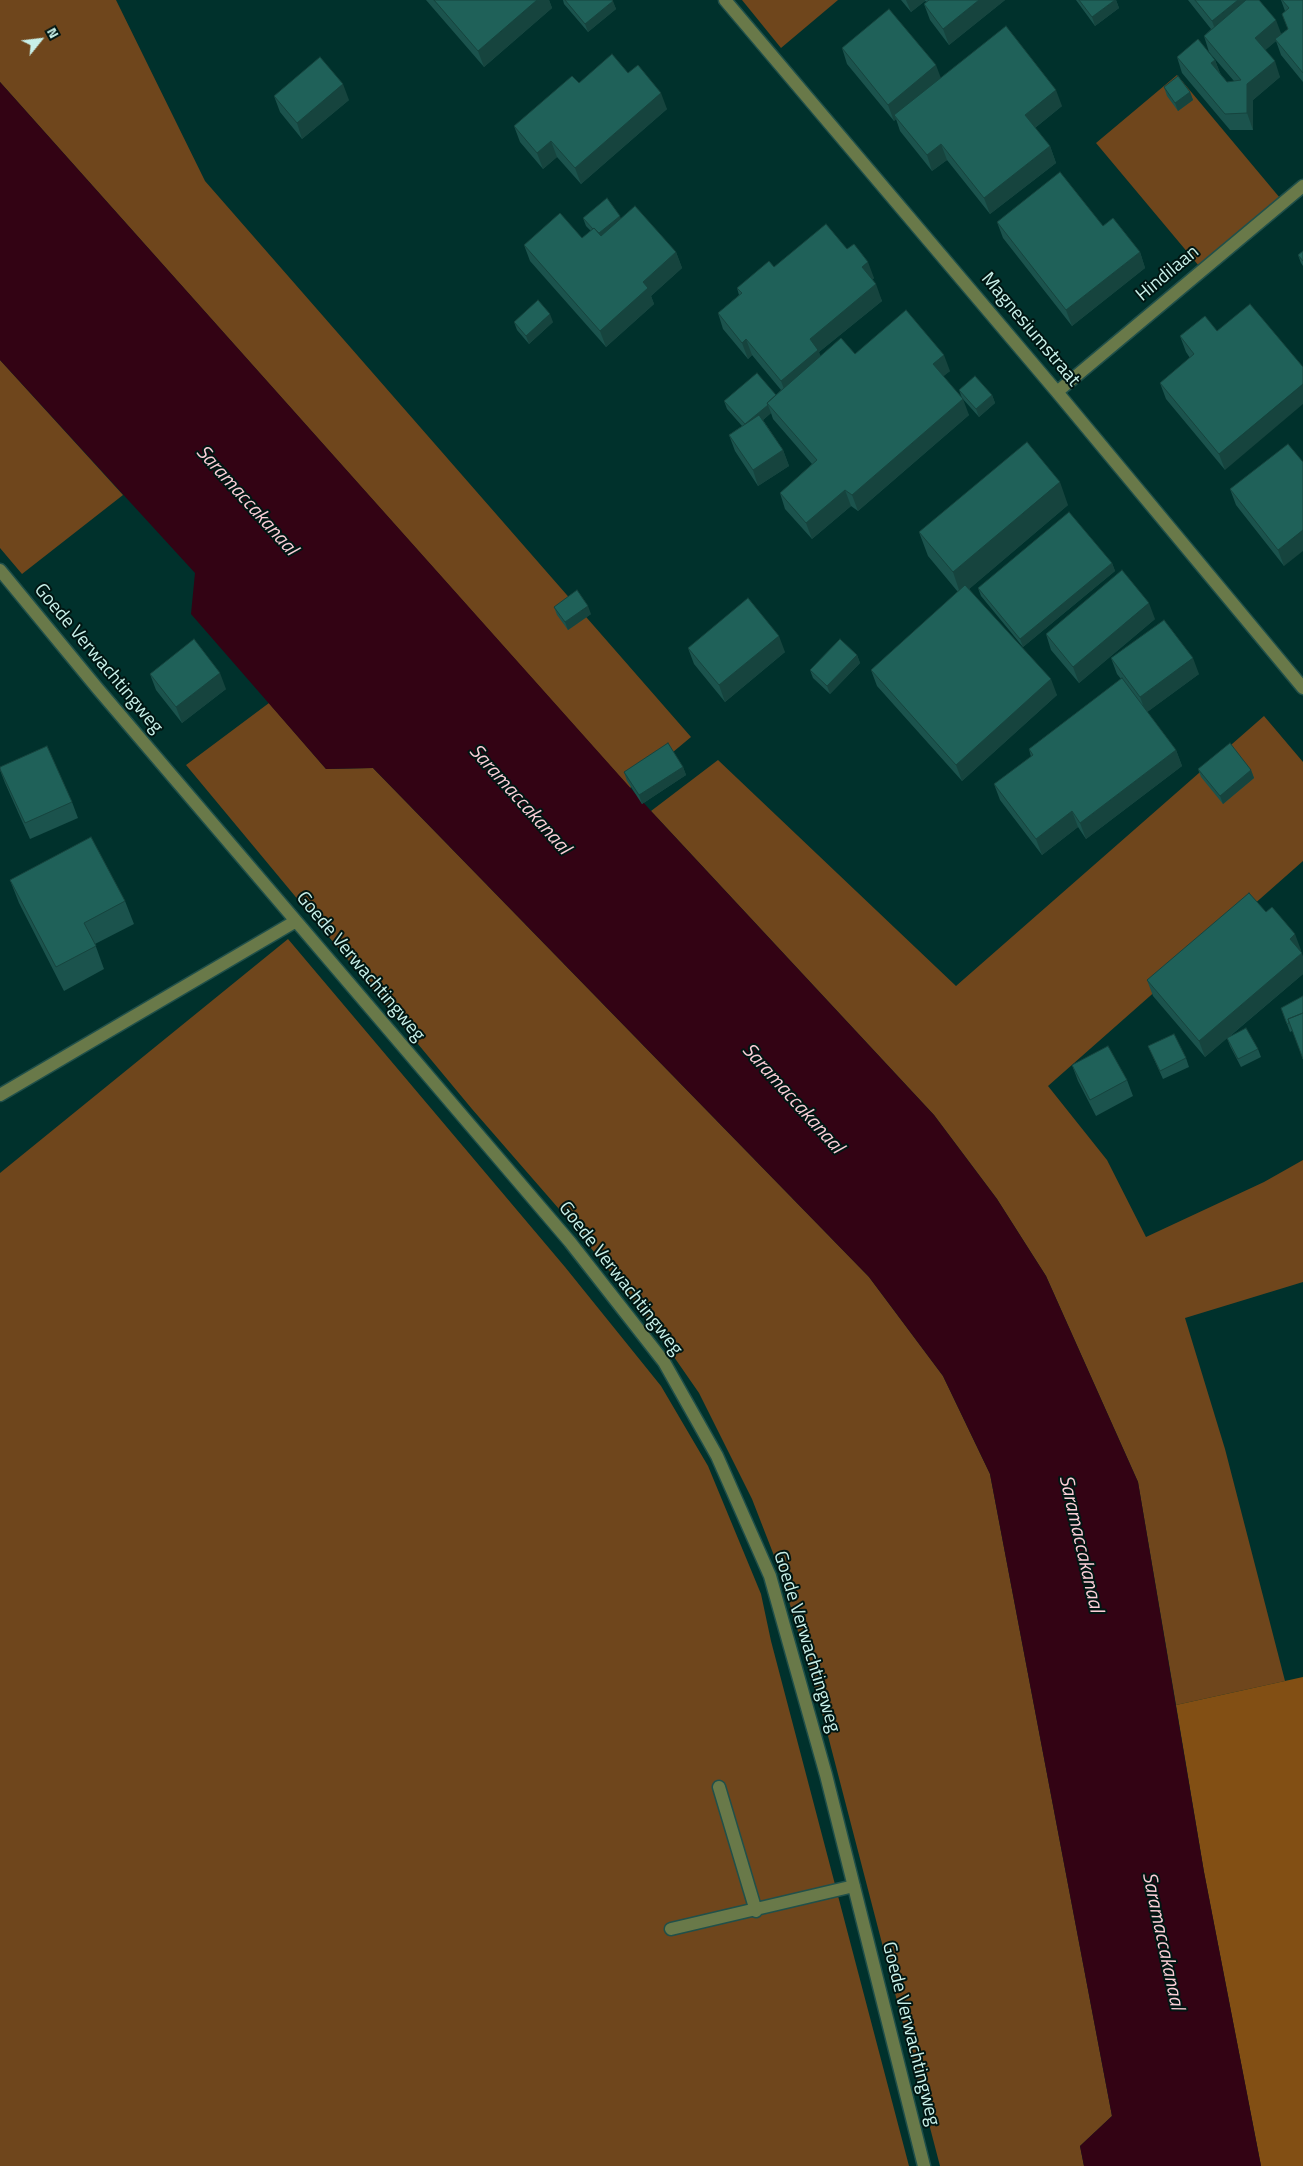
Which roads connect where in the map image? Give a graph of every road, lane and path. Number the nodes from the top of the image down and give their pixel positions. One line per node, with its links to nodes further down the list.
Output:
1 (725, 0): 3 (street, Magnesiumstraat)
2 (1303, 186): 3 (street, Hindilaan)
3 (1057, 392): 5 (street, Magnesiumstraat)
4 (0, 570): 6 (street, Goede Verwachtingweg)
5 (1303, 688)
6 (296, 921): 7 (street); 9 (street, Goede Verwachtingweg)
7 (0, 1095)
8 (719, 1787): 10 (street)
9 (854, 1886): 10 (street); 12 (street, Goede Verwachtingweg)
10 (756, 1911): 11 (street)
11 (671, 1929)
12 (924, 2166)

